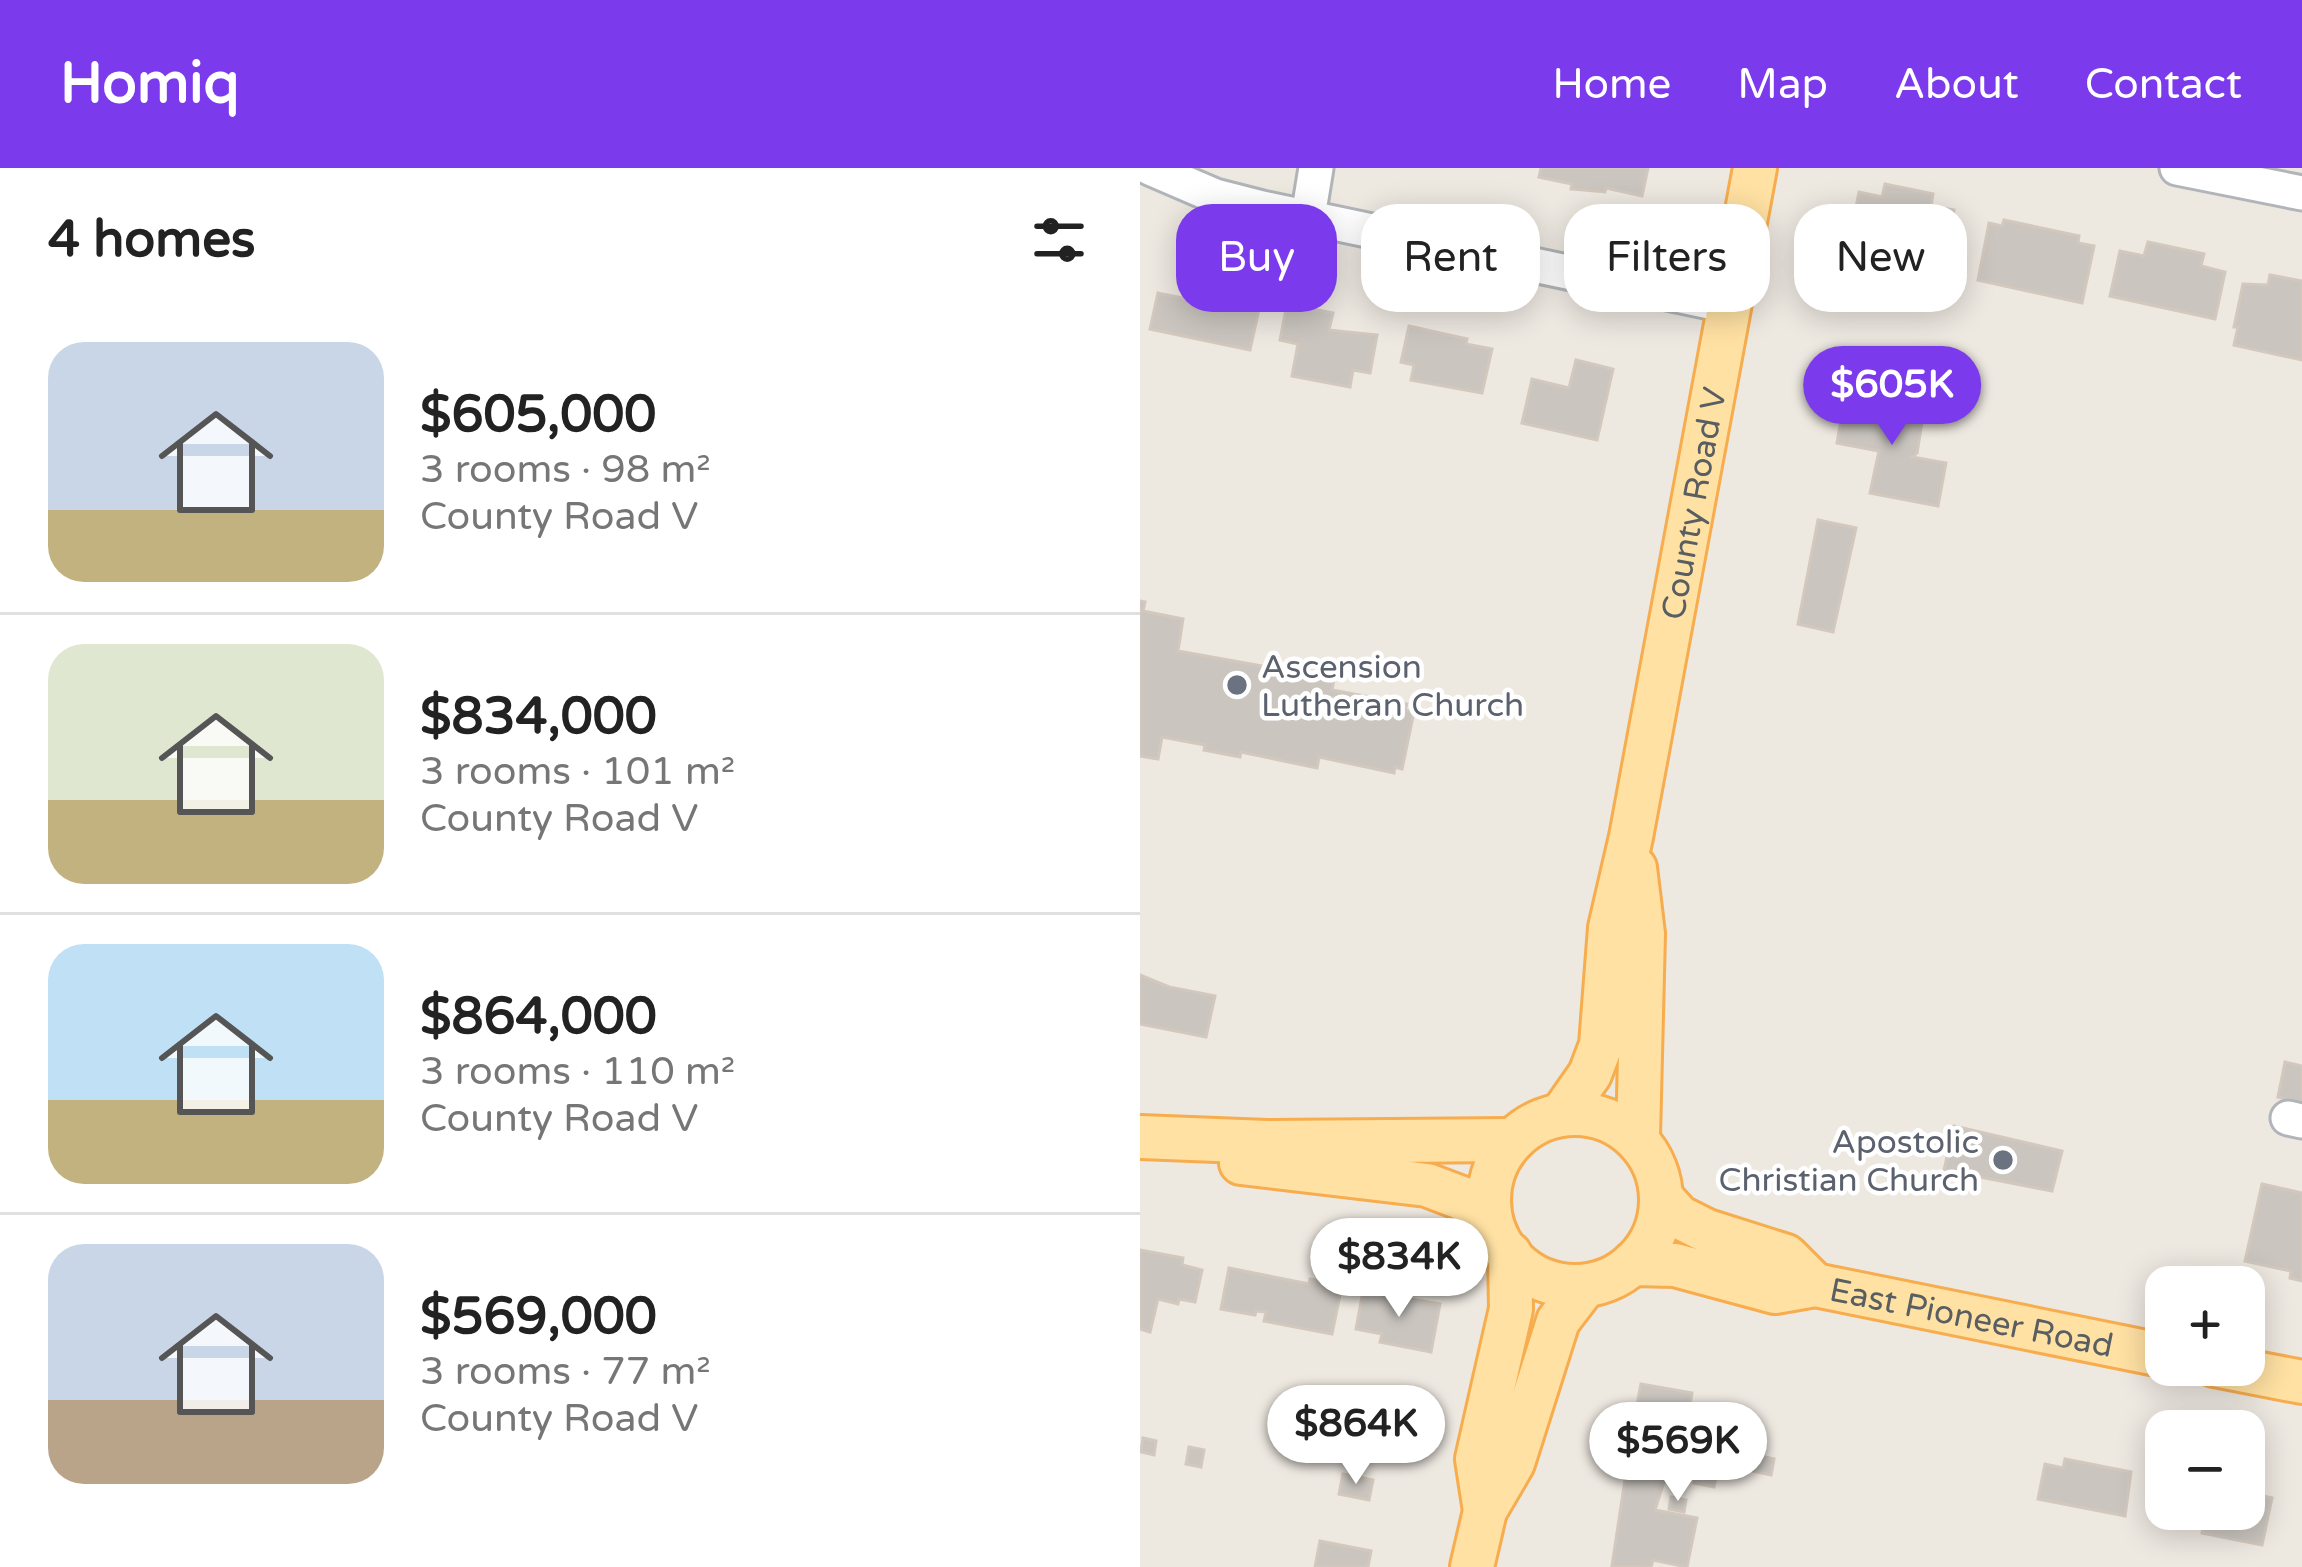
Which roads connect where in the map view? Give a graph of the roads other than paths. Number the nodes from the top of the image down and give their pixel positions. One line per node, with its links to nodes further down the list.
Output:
1 (1150, 168): 6 (street)
2 (1316, 168): 7 (street)
3 (1755, 168): 8 (main road, County Road V)
4 (2177, 168): 5 (street)
5 (2302, 194)
6 (1250, 204)
7 (1310, 204)
8 (1748, 204)
9 (1337, 223): 10 (street)
10 (1564, 271)
11 (1728, 312): 12 (main road, County Road V)
12 (1631, 837): 13 (main road, County Road V); 14 (main road, County Road V)
13 (1562, 1114): 14 (main road); 15 (main road)
14 (1638, 1137): 17 (main road)
15 (1512, 1139): 16 (main road); 18 (main road)
16 (1140, 1140): 18 (main road)
17 (1661, 1197): 19 (main road); 20 (main road, East Pioneer Road)
18 (1501, 1242): 21 (main road); 25 (main road)
19 (1632, 1264): 20 (main road); 21 (main road)
20 (1815, 1285): 22 (main road, East Pioneer Road)
21 (1583, 1287): 25 (main road)
22 (2145, 1352)
23 (2265, 1375): 24 (main road)
24 (2302, 1382)
25 (1485, 1510): 26 (main road)
26 (1472, 1567)

